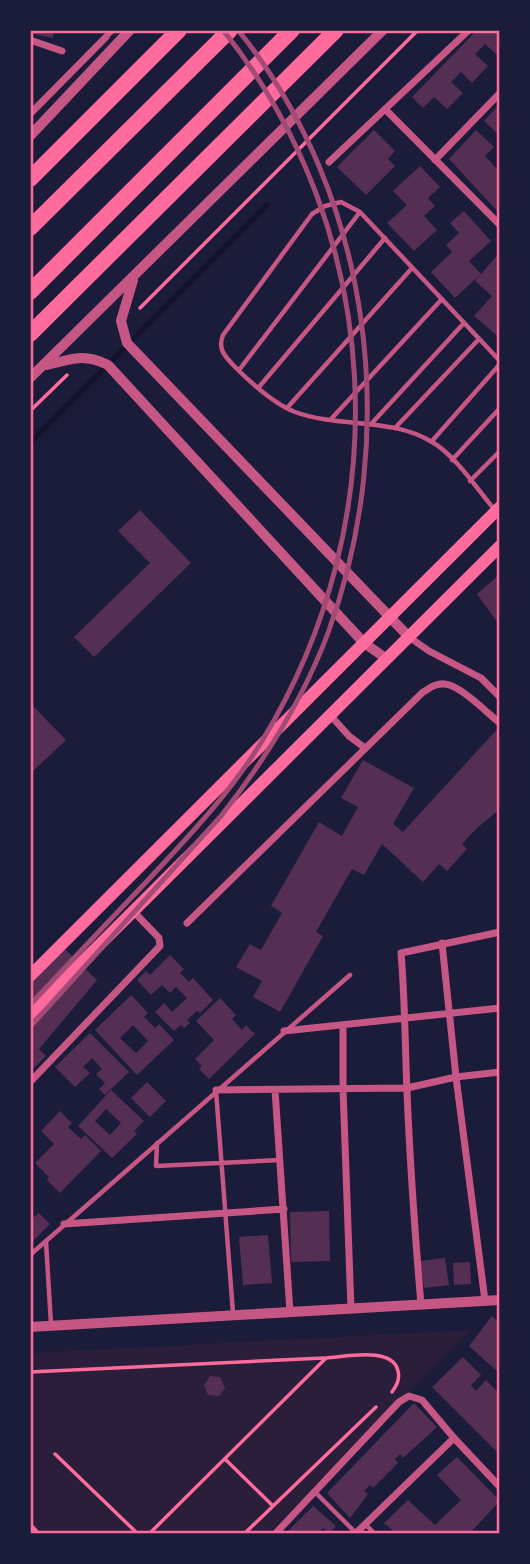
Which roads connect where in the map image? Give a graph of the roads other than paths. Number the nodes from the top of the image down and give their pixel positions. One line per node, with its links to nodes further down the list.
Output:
1 (114, 30): 9 (lane)
2 (130, 30): 15 (street)
3 (178, 30): 18 (highway)
4 (230, 30): 21 (highway)
5 (292, 30): 25 (highway)
6 (336, 30): 28 (highway)
7 (383, 30): 24 (street)
8 (469, 30): 13 (street)
9 (106, 37): 14 (street)
10 (30, 40): 11 (street)
11 (62, 51)
12 (500, 93): 16 (street)
13 (385, 109): 16 (street); 17 (street)
14 (30, 114)
15 (30, 136)
16 (435, 160): 20 (street)
17 (329, 162)
18 (33, 169)
19 (359, 212): 22 (lane); 32 (lane); 32 (lane)
20 (500, 225)
21 (30, 228)
22 (385, 238): 23 (lane); 34 (lane)
23 (412, 268): 26 (lane); 35 (lane)
24 (135, 274): 31 (street); 46 (street)
25 (30, 292)
26 (442, 299): 27 (lane); 37 (lane)
27 (464, 323): 29 (lane); 38 (lane)
28 (31, 333)
29 (479, 339): 30 (lane); 39 (lane)
30 (500, 363): 40 (lane)
31 (44, 365): 33 (street); 48 (street)
32 (239, 370): 34 (lane)
33 (30, 378)
34 (259, 387): 35 (lane)
35 (287, 408): 37 (lane)
36 (500, 408): 42 (lane)
37 (332, 419): 38 (lane)
38 (372, 424): 39 (lane)
39 (395, 429): 40 (lane)
40 (432, 441): 42 (lane)
41 (500, 451): 43 (lane)
42 (452, 460): 43 (lane)
43 (470, 481): 44 (lane)
44 (498, 509): 46 (main road)
45 (500, 546): 47 (main road)
46 (390, 618): 47 (street); 48 (main road)
47 (409, 637): 49 (main road); 50 (street)
48 (364, 643): 49 (street); 59 (main road)
49 (387, 659): 51 (main road)
50 (500, 697)
51 (330, 715): 53 (street); 54 (main road)
52 (500, 723): 53 (street)
53 (365, 748): 55 (street)
54 (133, 911): 61 (main road); 68 (street)
55 (187, 923)
56 (500, 932): 57 (street)
57 (442, 943): 62 (street); 63 (street)
58 (350, 975): 65 (lane)
59 (30, 976)
60 (500, 1008): 62 (street)
61 (30, 1014)
62 (450, 1014): 63 (street); 67 (street)
63 (407, 1019): 64 (street); 69 (street)
64 (344, 1027): 65 (street); 70 (street)
65 (285, 1031): 71 (lane)
66 (500, 1072): 67 (street)
67 (456, 1077): 69 (street); 82 (street)
68 (30, 1082)
69 (407, 1088): 70 (street); 83 (street)
70 (343, 1089): 72 (street); 84 (street)
71 (216, 1090): 72 (street); 73 (lane); 75 (lane)
72 (275, 1090): 74 (street)
73 (157, 1142): 75 (lane); 78 (lane)
74 (280, 1160): 75 (lane); 76 (street)
75 (220, 1163): 77 (lane)
76 (284, 1209): 77 (street); 85 (street)
77 (224, 1213): 78 (street); 86 (lane)
78 (64, 1224): 79 (lane)
79 (46, 1241): 80 (lane); 87 (lane)
80 (30, 1255)
81 (500, 1300): 82 (street)
82 (485, 1301): 83 (street)
83 (421, 1305): 84 (street)
84 (351, 1310): 85 (street)
85 (290, 1312): 86 (street)
86 (233, 1316): 87 (street)
87 (51, 1326): 88 (street)
88 (30, 1327)
89 (454, 1438): 90 (street); 91 (street); 92 (street)
90 (500, 1487)
91 (315, 1492): 93 (street); 94 (lane)
92 (366, 1525): 94 (street); 95 (lane)
93 (275, 1534)
94 (356, 1534)
95 (375, 1534)

